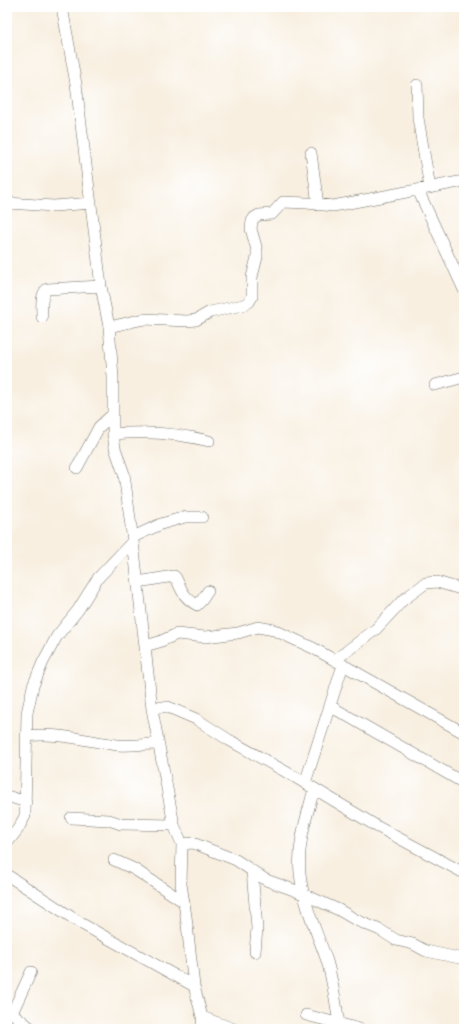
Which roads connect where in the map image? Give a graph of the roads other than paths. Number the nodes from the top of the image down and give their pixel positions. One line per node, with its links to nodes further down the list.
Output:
1 (62, 7): 8 (street)
2 (417, 84): 5 (street)
3 (311, 153): 9 (street)
4 (464, 181): 5 (street)
5 (430, 188): 6 (street)
6 (418, 190): 9 (street); 11 (street)
7 (7, 203): 8 (street)
8 (90, 203): 10 (street)
9 (318, 205): 13 (street)
10 (101, 286): 12 (street); 13 (street)
11 (464, 290)
12 (42, 317)
13 (109, 327): 16 (street)
14 (464, 377): 15 (street)
15 (435, 385)
16 (112, 415): 17 (street); 19 (street)
17 (113, 434): 18 (street); 21 (street)
18 (209, 441)
19 (77, 468)
20 (202, 517): 21 (street)
21 (133, 539): 22 (street); 30 (street)
22 (138, 582): 24 (street); 25 (street)
23 (464, 590): 26 (street)
24 (208, 591)
25 (145, 646): 26 (street); 28 (street)
26 (339, 663): 27 (street); 29 (street)
27 (330, 706): 32 (street); 33 (street)
28 (152, 709): 31 (street); 33 (street)
29 (464, 733)
30 (26, 736): 31 (street); 35 (street)
31 (158, 744): 37 (street)
32 (464, 783)
33 (310, 786): 42 (street); 44 (street)
34 (7, 796): 35 (street)
35 (26, 802): 38 (street)
36 (71, 818): 37 (street)
37 (174, 825): 39 (street)
38 (7, 843)
39 (182, 844): 41 (street); 45 (street)
40 (114, 860): 45 (street)
41 (252, 871): 44 (street); 46 (street)
42 (464, 874)
43 (7, 875): 49 (street)
44 (304, 895): 47 (street); 53 (street)
45 (184, 902): 49 (street)
46 (255, 952)
47 (464, 959)
48 (31, 972): 50 (street)
49 (194, 986): 52 (street)
50 (9, 1011): 54 (street)
51 (306, 1015): 53 (street)
52 (202, 1017): 55 (street); 56 (street)
53 (339, 1027): 57 (street)
54 (32, 1029)
55 (203, 1029)
56 (234, 1029)
57 (360, 1029)

